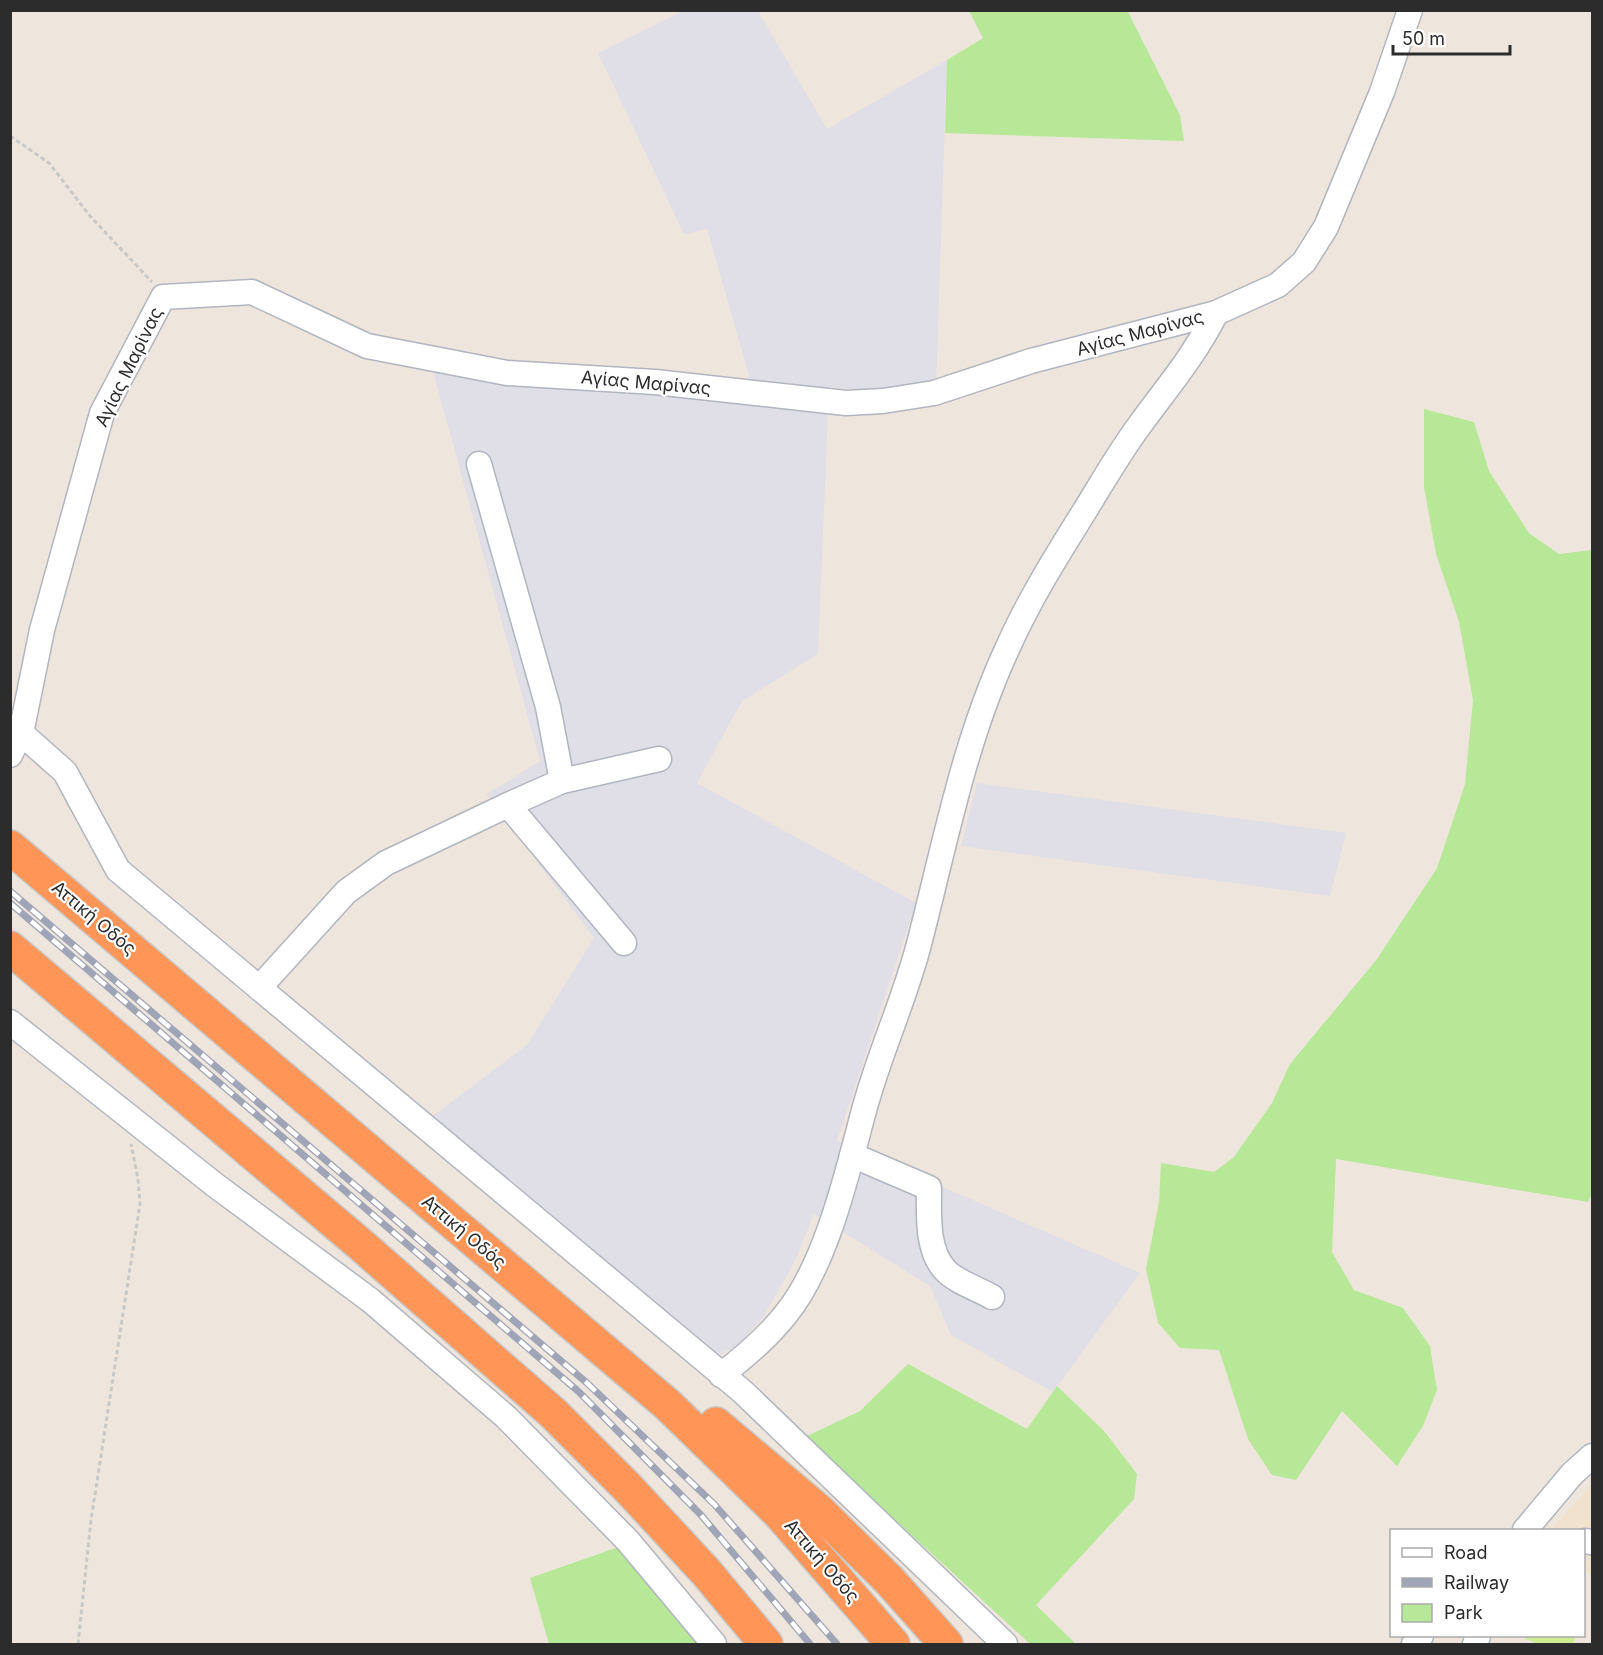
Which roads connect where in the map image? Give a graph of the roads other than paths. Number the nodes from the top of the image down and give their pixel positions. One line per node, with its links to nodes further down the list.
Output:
1 (1410, 10): 2 (street, Αγίας Μαρίνας)
2 (1216, 313): 4 (street, Αγίας Μαρίνας); 14 (street)
3 (479, 464): 7 (street)
4 (16, 730): 5 (street, Αγίας Μαρίνας); 12 (street)
5 (10, 755)
6 (659, 759): 7 (street)
7 (562, 781): 8 (street)
8 (508, 805): 10 (street); 12 (street)
9 (10, 847): 16 (highway, Αττική Οδός)
10 (624, 943)
11 (10, 948): 21 (highway)
12 (259, 988): 17 (street)
13 (10, 1022): 20 (street)
14 (852, 1155): 15 (street); 17 (street)
15 (992, 1297)
16 (555, 1310): 22 (highway, Αττική Οδός); 23 (highway)
17 (721, 1375): 24 (street)
18 (1593, 1456): 19 (street)
19 (1526, 1529)
20 (714, 1644)
21 (766, 1644)
22 (893, 1644)
23 (946, 1644)
24 (1005, 1644)

